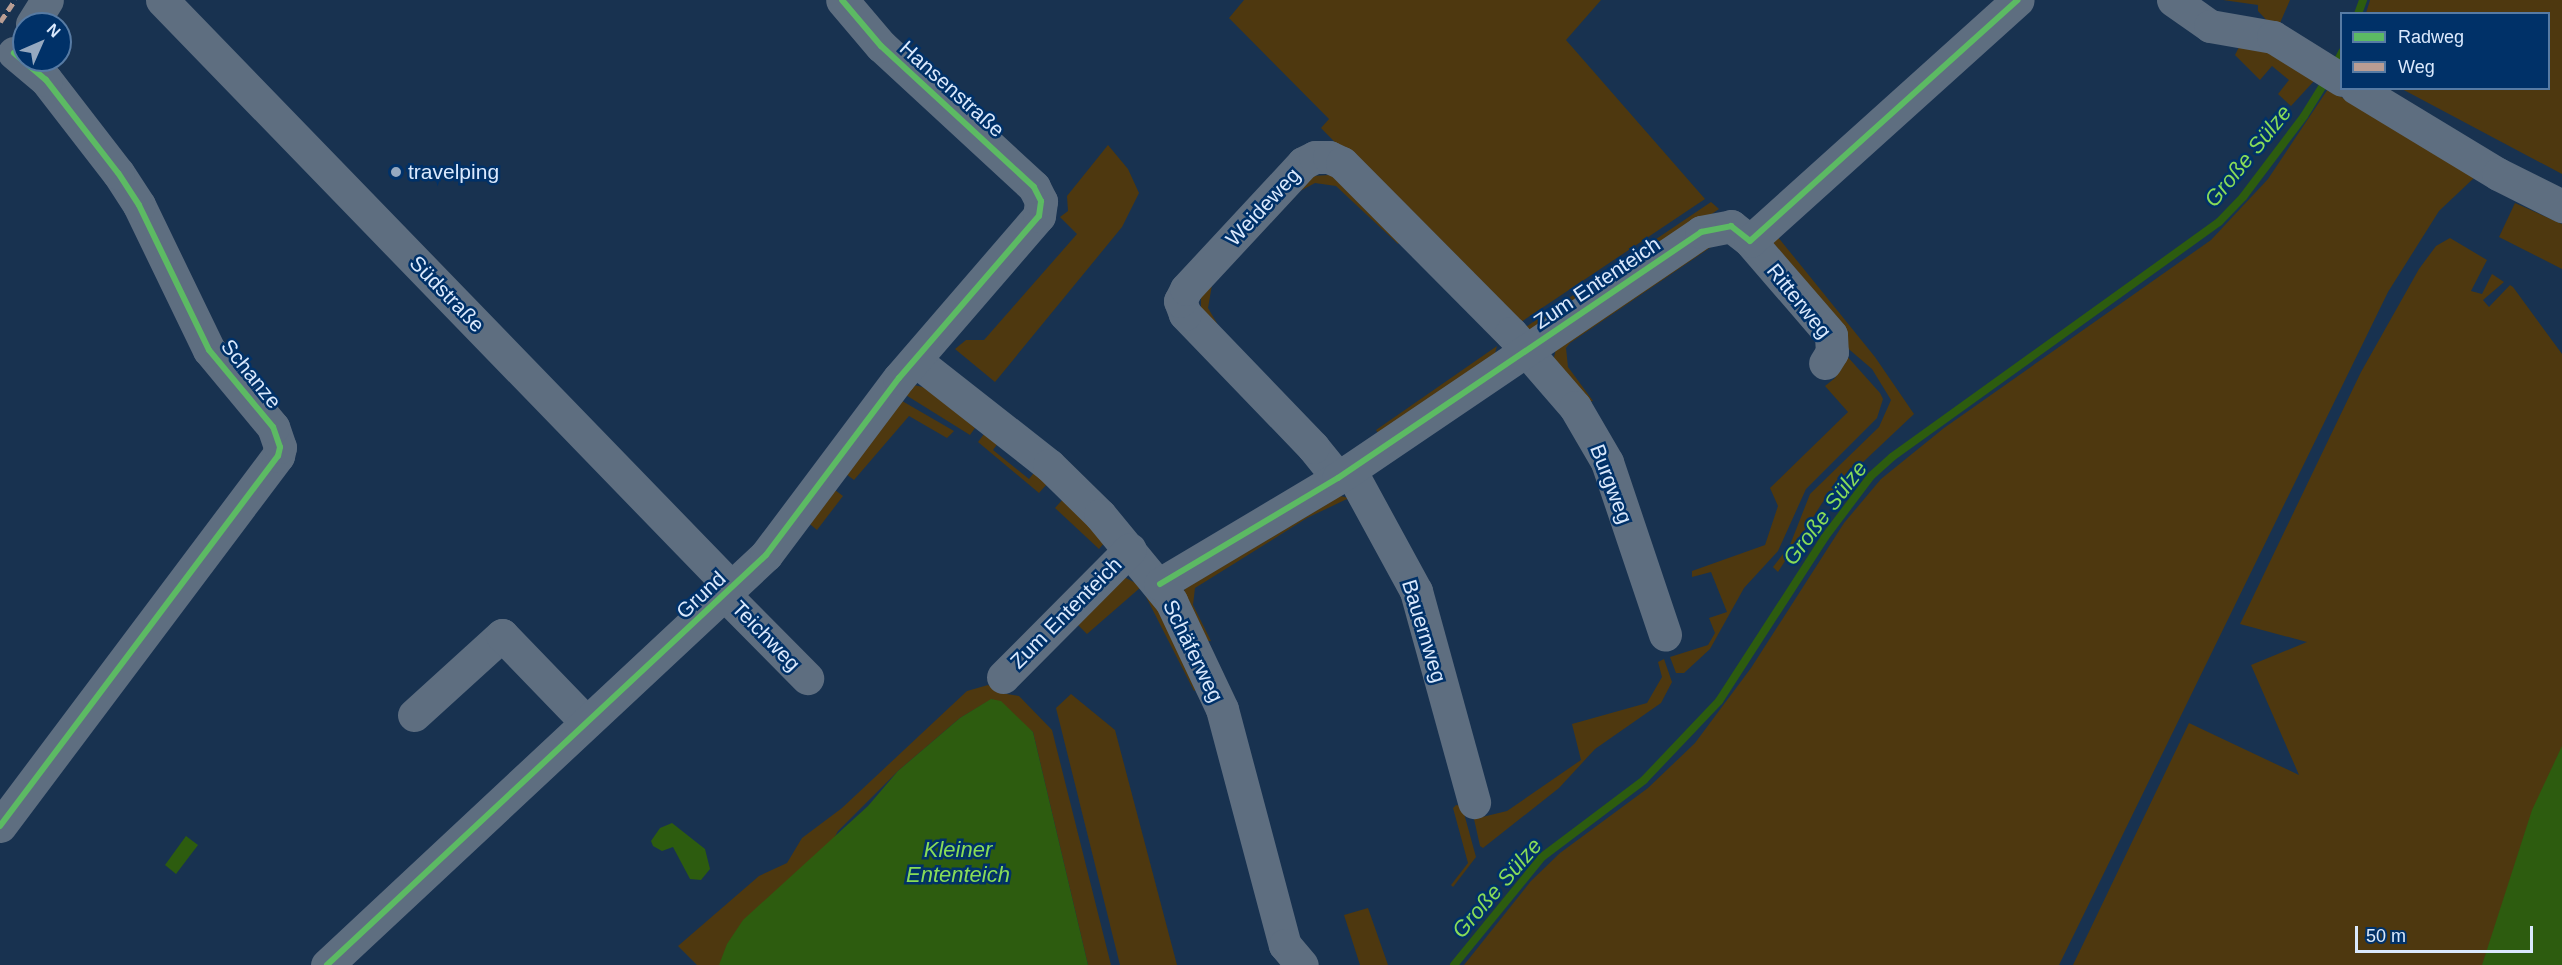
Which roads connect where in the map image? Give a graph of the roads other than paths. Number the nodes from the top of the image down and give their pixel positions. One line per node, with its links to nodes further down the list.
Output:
1 (162, 0): 17 (street, Südstraße)
2 (842, 0): 8 (street, Hansenstraße)
3 (2018, 0): 10 (street)
4 (2173, 0): 6 (street)
5 (35, 72): 24 (street, Schanze)
6 (2340, 79)
7 (2359, 90): 9 (street)
8 (1041, 201): 12 (street, Grund)
9 (2562, 206)
10 (1750, 242): 11 (street, Zum Ententeich); 13 (street, Ritterweg)
11 (1526, 351): 14 (street, Zum Ententeich); 14 (street, Weideweg); 18 (street, Burgweg)
12 (915, 360): 15 (street, Schäferweg); 17 (street, Grund)
13 (1825, 363)
14 (1344, 474): 16 (street, Zum Ententeich); 23 (street, Bauernweg)
15 (1130, 549): 16 (street, Schäferweg); 19 (street, Zum Ententeich)
16 (1160, 584): 26 (street, Schäferweg)
17 (729, 591): 20 (street, Teichweg); 22 (street, Grund)
18 (1665, 634)
19 (1003, 677)
20 (807, 678)
21 (414, 715): 22 (street)
22 (586, 722): 25 (street, Grund)
23 (1474, 802)
24 (0, 826)
25 (327, 965)
26 (1302, 965)

